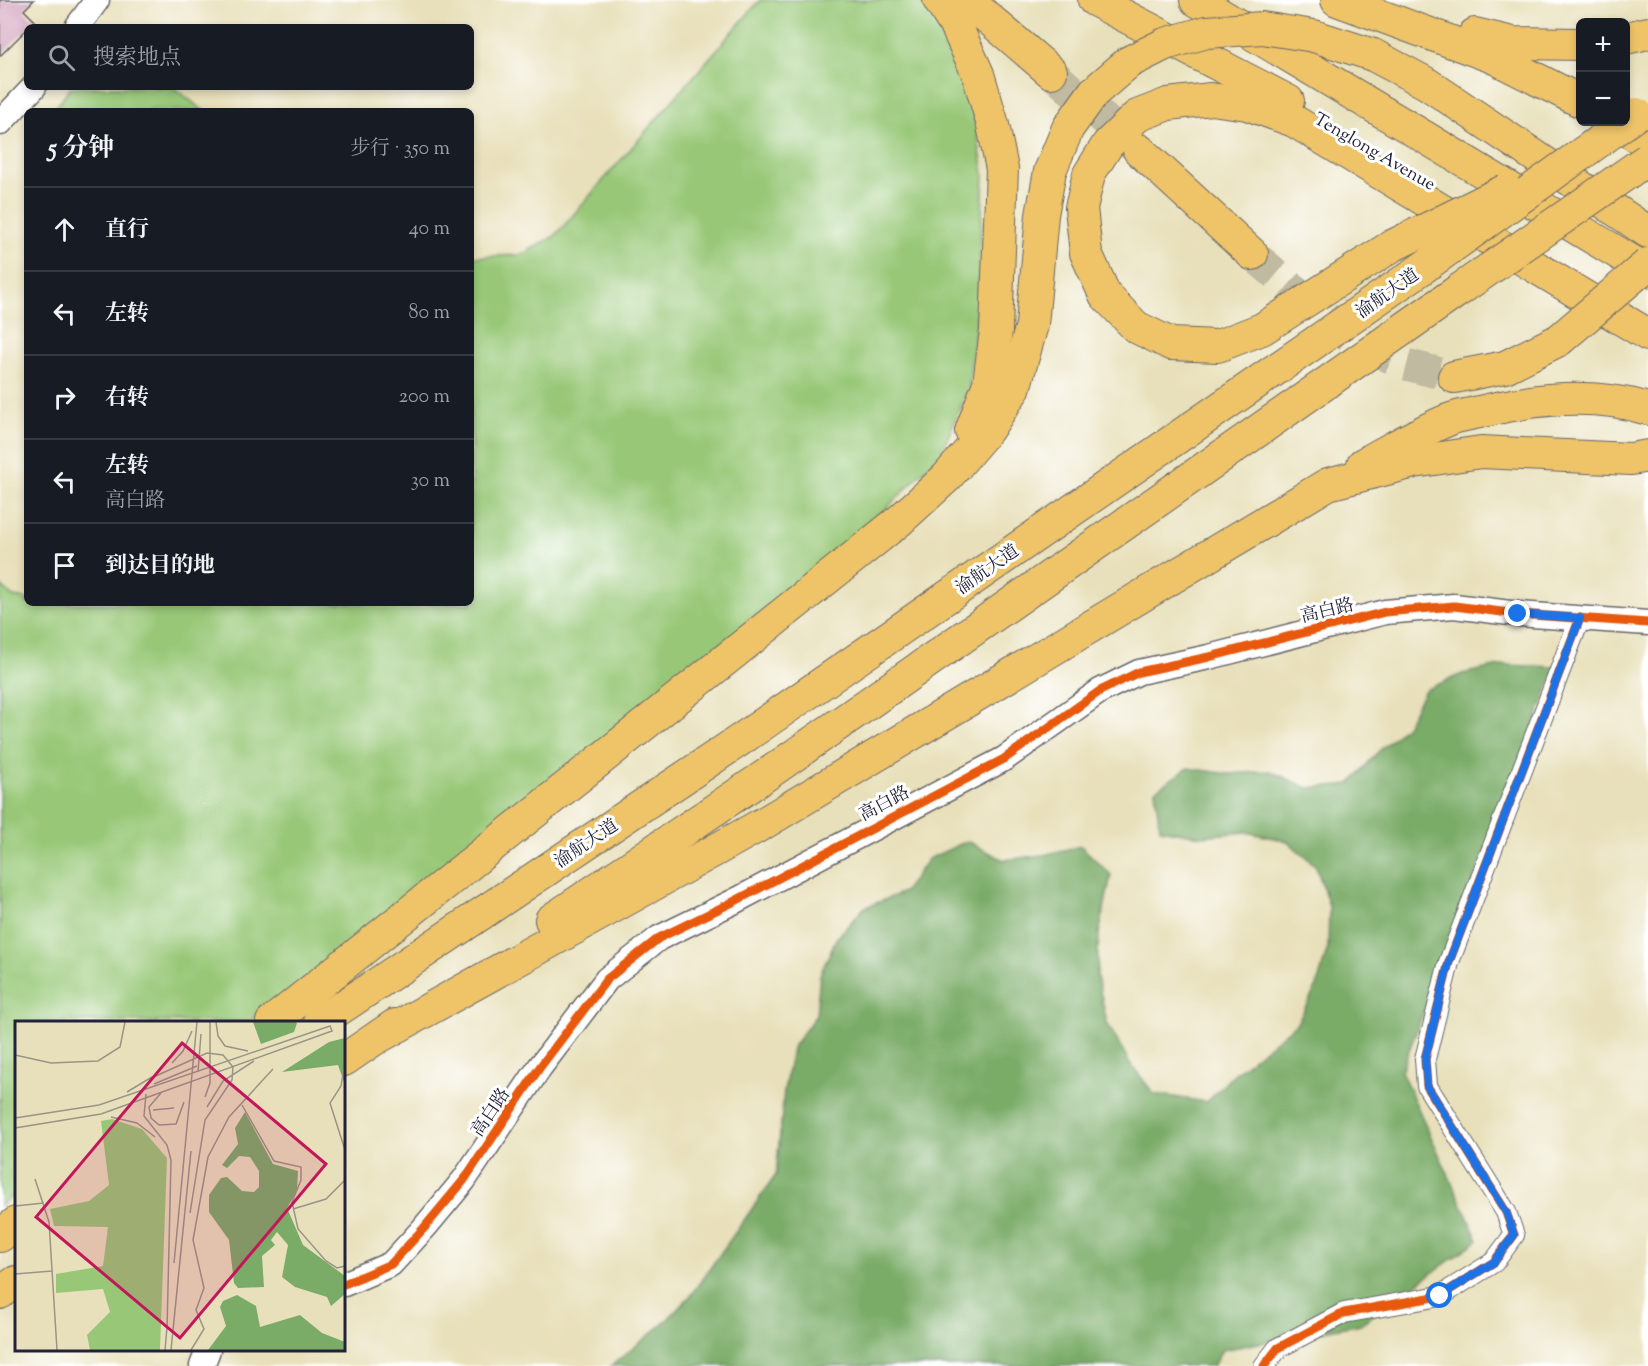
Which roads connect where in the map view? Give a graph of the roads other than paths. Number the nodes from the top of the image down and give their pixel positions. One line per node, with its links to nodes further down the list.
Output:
1 (97, 0): 8 (street)
2 (939, 0): 30 (highway)
3 (967, 0): 12 (highway)
4 (1094, 0): 25 (highway, Tenglong Avenue)
5 (1196, 0): 24 (highway, Tenglong Avenue)
6 (1337, 0): 14 (highway)
7 (1346, 0): 11 (highway)
8 (79, 24)
9 (1648, 33): 10 (highway)
10 (1630, 37)
11 (1576, 44)
12 (1051, 72)
13 (31, 90): 16 (street)
14 (1576, 98)
15 (1633, 114): 17 (highway); 19 (highway, 渝航大道, bridge)
16 (0, 123)
17 (1648, 143)
18 (1139, 150): 22 (highway)
19 (1582, 153): 26 (highway, bridge); 35 (highway, 渝航大道, bridge)
20 (1648, 159): 36 (highway, bridge)
21 (1648, 232): 30 (highway, bridge)
22 (1252, 254)
23 (1648, 264): 27 (highway, bridge)
24 (1648, 271)
25 (1648, 314)
26 (1648, 335)
27 (1454, 377)
28 (1648, 410): 31 (highway)
29 (1639, 457): 31 (highway)
30 (947, 477): 34 (highway)
31 (1328, 484): 36 (highway)
32 (1580, 618): 33 (street, 高白路); 41 (street, 高白路); 45 (street)
33 (1648, 623)
34 (274, 1021)
35 (323, 1021)
36 (377, 1038): 37 (highway)
37 (345, 1059)
38 (15, 1226): 39 (highway)
39 (0, 1237)
40 (15, 1283): 42 (highway)
41 (345, 1284)
42 (0, 1293)
43 (208, 1351): 44 (street)
44 (202, 1366)
45 (1264, 1366)

